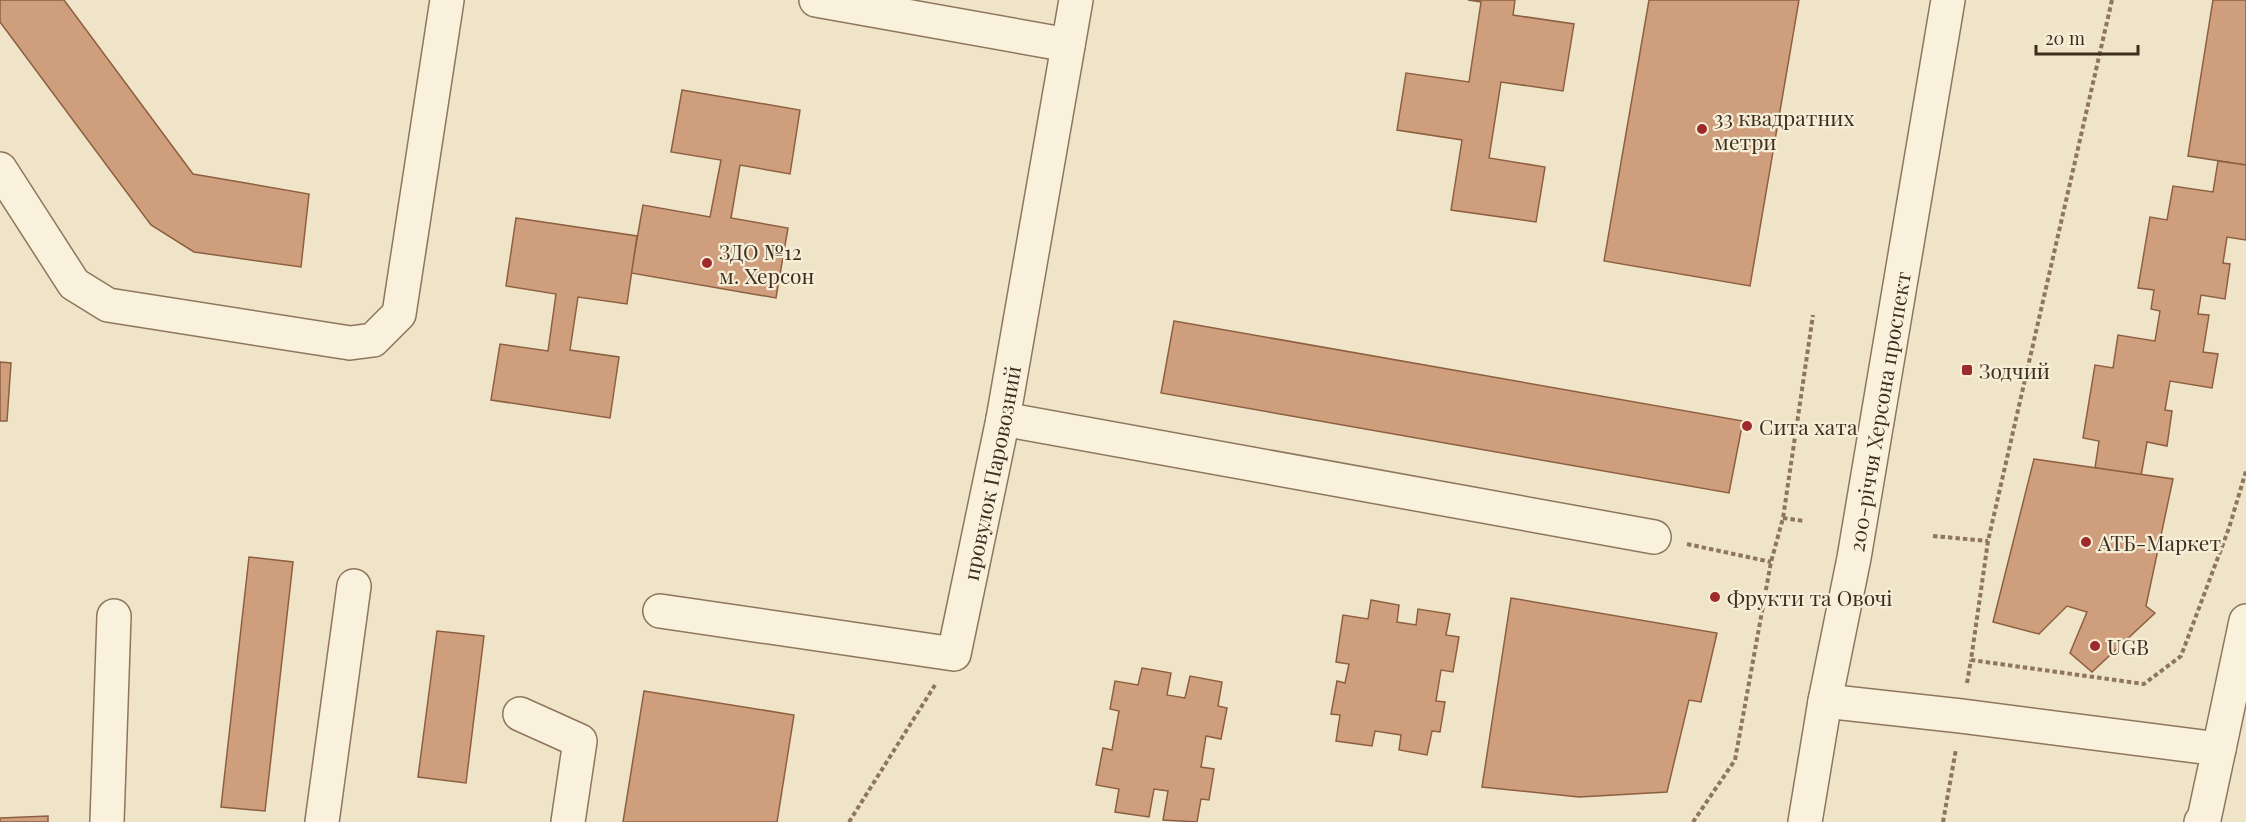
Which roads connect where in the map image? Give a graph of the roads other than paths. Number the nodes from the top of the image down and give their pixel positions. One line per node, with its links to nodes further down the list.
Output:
1 (447, 0): 6 (street)
2 (816, 0): 5 (street)
3 (1077, 0): 5 (street, провулок Паровозний)
4 (1948, 0): 13 (street, 200-річчя Херсона проспект)
5 (1068, 45): 7 (street, провулок Паровозний)
6 (0, 169)
7 (1004, 419): 8 (street); 10 (street, провулок Паровозний)
8 (1654, 537)
9 (354, 586): 17 (street)
10 (660, 610)
11 (114, 616): 16 (street)
12 (2246, 621): 15 (street)
13 (1826, 701): 15 (street); 19 (street, 200-річчя Херсона проспект)
14 (520, 714): 18 (street)
15 (2219, 749): 20 (street)
16 (107, 822)
17 (322, 822)
18 (568, 822)
19 (1805, 822)
20 (2201, 822)

